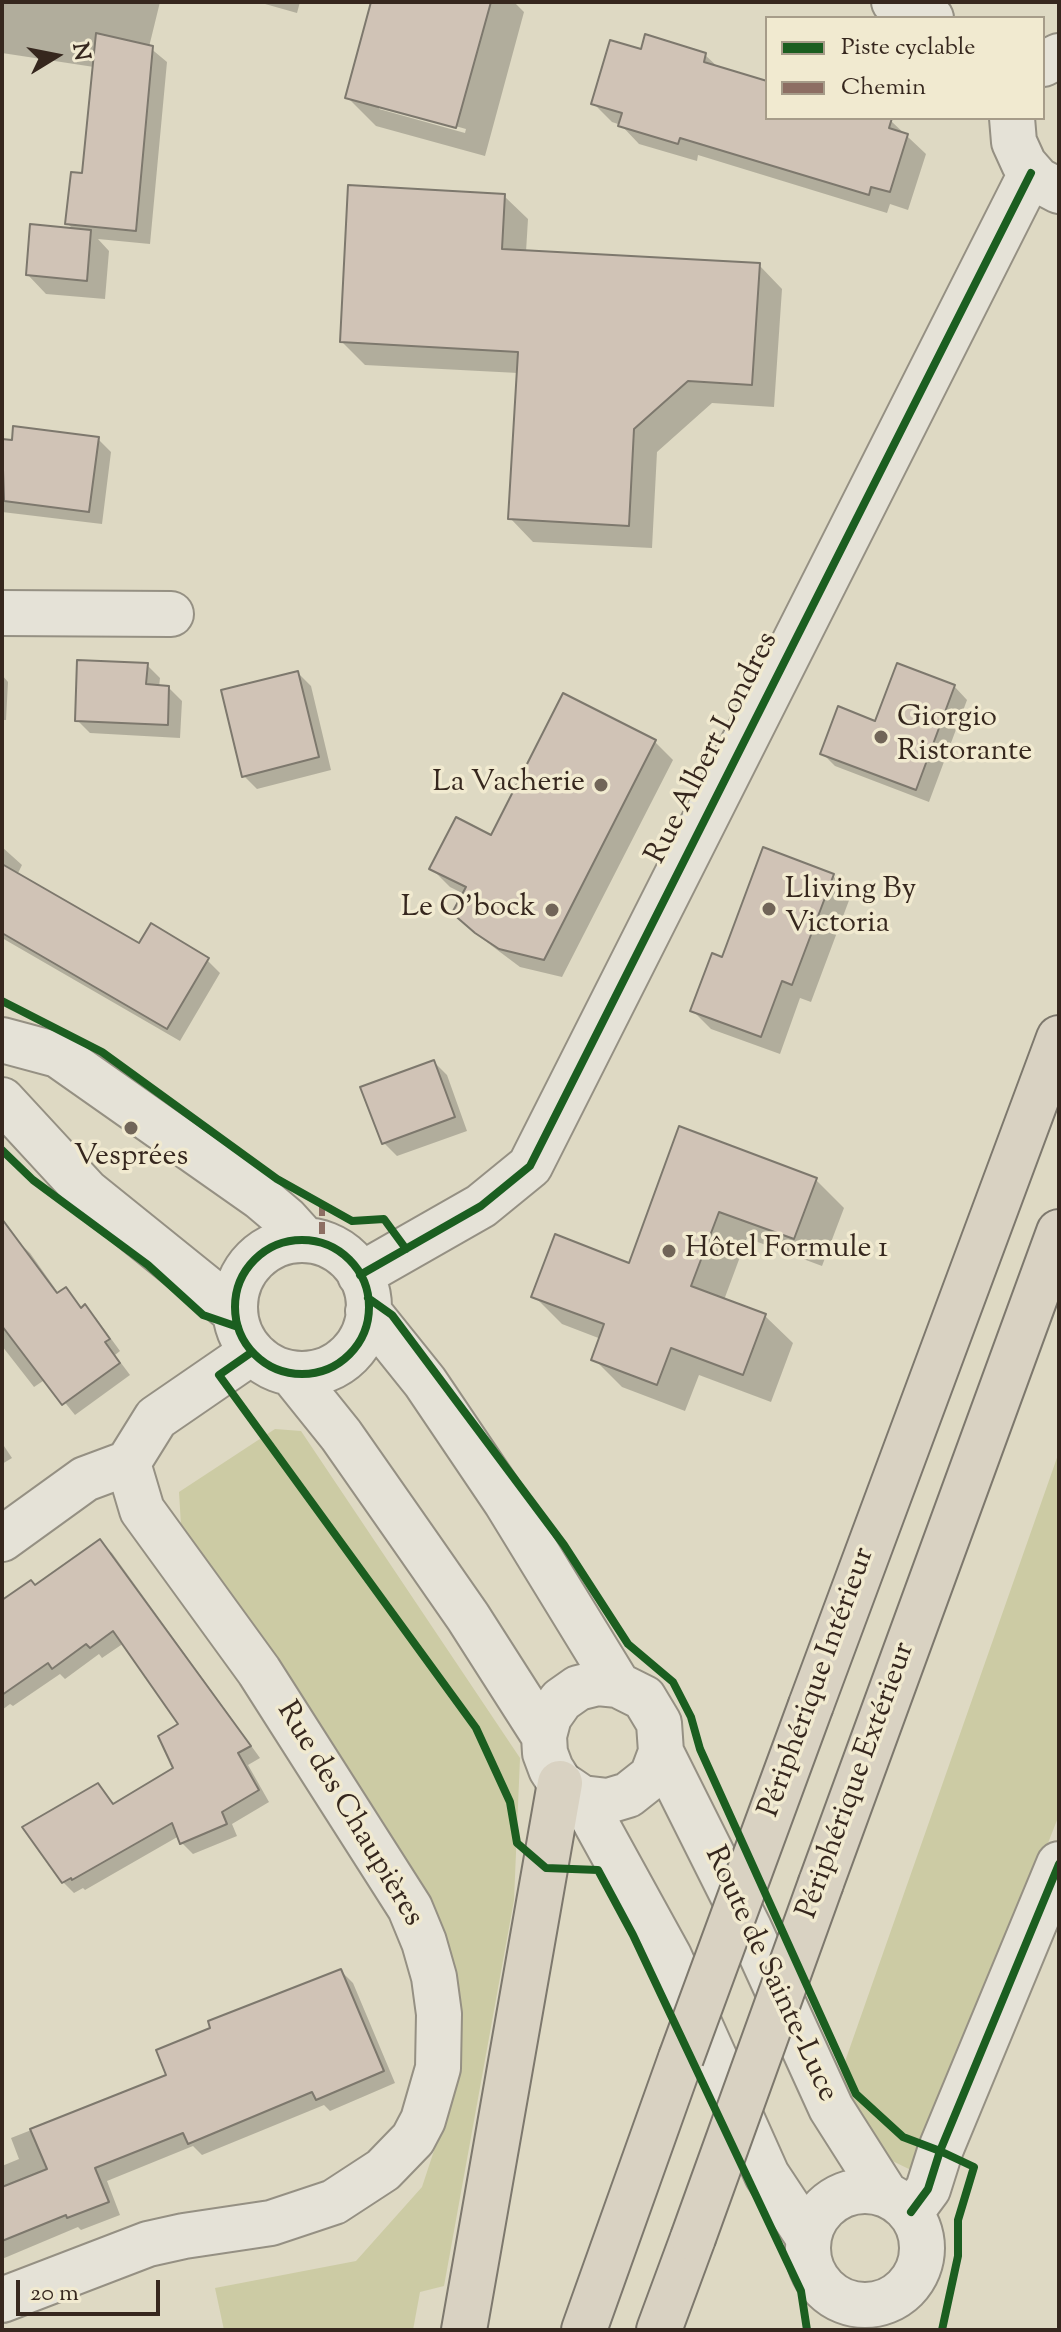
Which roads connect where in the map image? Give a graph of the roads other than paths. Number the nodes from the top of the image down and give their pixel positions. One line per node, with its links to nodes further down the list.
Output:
1 (1023, 148): 9 (street, Rue Albert Londres)
2 (2, 613): 3 (street)
3 (171, 614)
4 (1059, 1038): 24 (highway, Périphérique Intérieur, bridge)
5 (2, 1040): 8 (street)
6 (2, 1100): 10 (street)
7 (1059, 1232): 25 (highway, Périphérique Extérieur, bridge)
8 (305, 1240): 9 (street); 10 (street)
9 (364, 1293): 11 (street); 14 (street, Route de Sainte-Luce)
10 (243, 1333): 11 (street); 12 (street)
11 (292, 1374): 15 (street)
12 (128, 1463): 13 (street); 21 (street, Rue des Chaupières)
13 (2, 1539)
14 (618, 1685): 15 (street); 16 (street, Route de Sainte-Luce)
15 (544, 1736): 17 (street)
16 (661, 1752): 17 (street); 19 (street, Route de Sainte-Luce)
17 (571, 1790): 20 (street); 23 (highway)
18 (1059, 1864): 19 (street)
19 (898, 2202): 20 (street); 22 (street)
20 (808, 2237): 22 (street)
21 (2, 2300)
22 (874, 2318)
23 (464, 2330)
24 (584, 2330)
25 (659, 2330)

